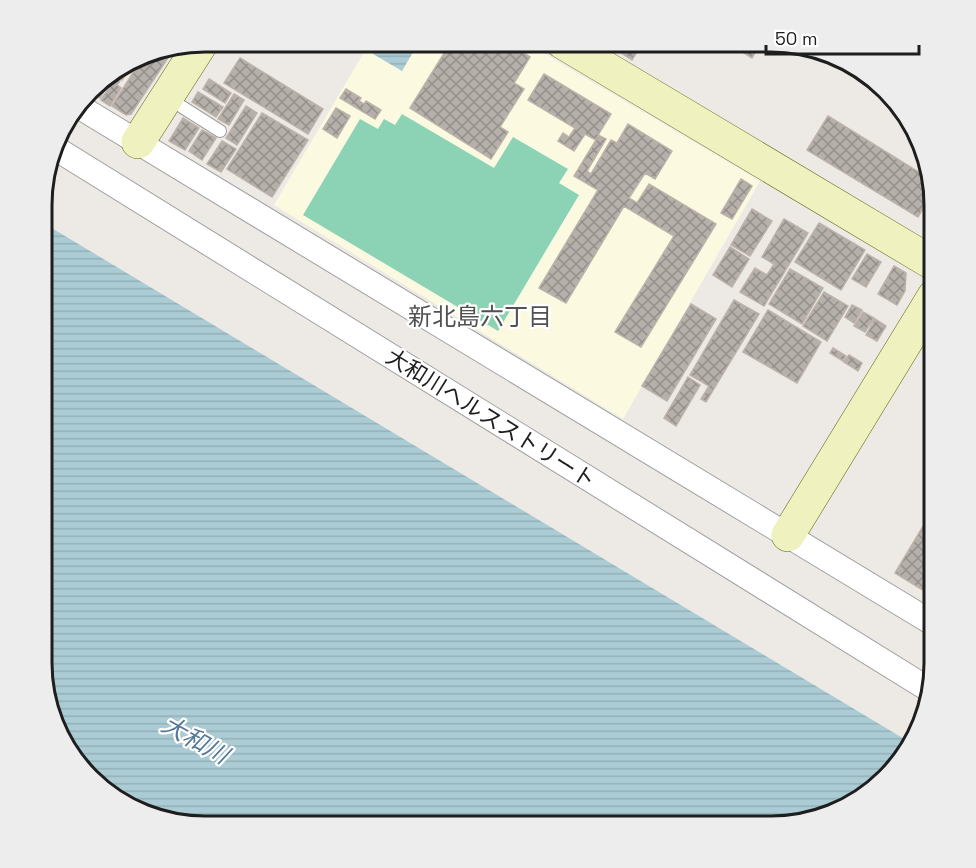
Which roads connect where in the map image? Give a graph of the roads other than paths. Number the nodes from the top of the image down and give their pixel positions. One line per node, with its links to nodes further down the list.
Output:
1 (195, 53): 3 (street)
2 (587, 53): 8 (street)
3 (167, 97): 5 (lane); 6 (street)
4 (85, 110): 6 (street)
5 (220, 131)
6 (138, 142): 10 (street)
7 (62, 152): 12 (street, 大和川ヘルスストリート)
8 (923, 257)
9 (923, 314): 10 (street)
10 (788, 535): 11 (street)
11 (924, 618)
12 (922, 684)

